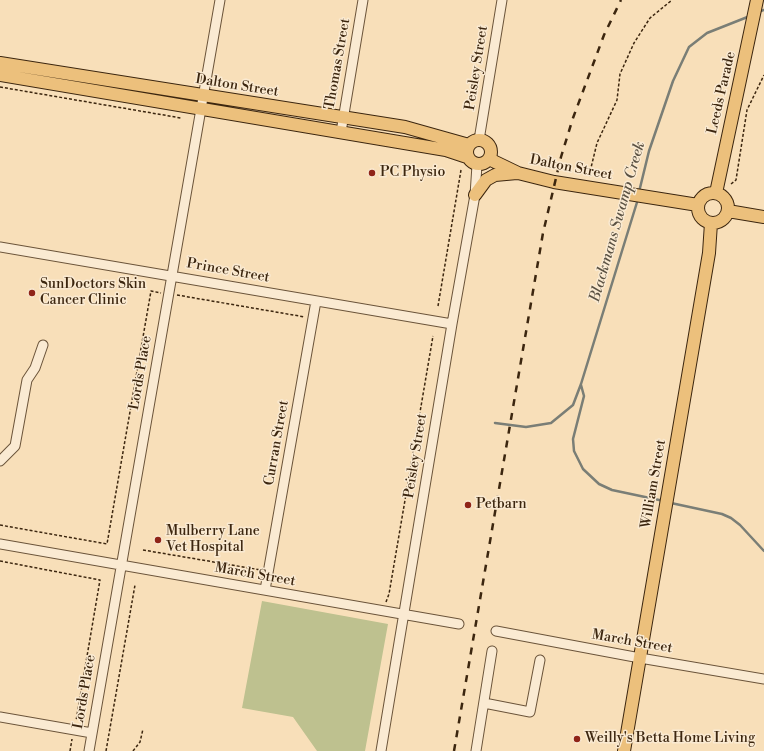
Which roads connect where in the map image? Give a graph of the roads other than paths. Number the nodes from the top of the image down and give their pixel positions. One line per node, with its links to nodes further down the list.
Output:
1 (220, 0): 7 (street, Lords Place)
2 (363, 0): 9 (street, Thomas Street)
3 (502, 0): 11 (street, Peisley Street)
4 (757, 2): 15 (main road, Leeds Parade)
5 (0, 63): 7 (main road, Dalton Street)
6 (0, 75): 8 (main road, Dalton Street)
7 (203, 96): 8 (street, Lords Place); 9 (main road, Dalton Street)
8 (201, 109): 10 (main road, Dalton Street); 22 (street, Lords Place)
9 (343, 117): 10 (street, Thomas Street); 11 (main road, Dalton Street)
10 (341, 132): 11 (main road, Dalton Street)
11 (472, 147): 12 (main road); 13 (main road)
12 (489, 159): 13 (main road); 14 (main road, Dalton Street)
13 (477, 164): 16 (street, Peisley Street)
14 (518, 173): 16 (main road); 17 (main road, Dalton Street)
15 (716, 193): 17 (main road); 18 (main road)
16 (475, 195): 24 (street, Peisley Street)
17 (698, 205): 20 (main road)
18 (728, 211): 19 (main road); 20 (main road)
19 (764, 217)
20 (711, 222): 34 (main road, William Street)
21 (0, 247): 22 (street, Prince Street)
22 (172, 276): 23 (street, Prince Street); 28 (street, Lords Place)
23 (316, 301): 24 (street, Prince Street); 29 (street, Curran Street)
24 (452, 324): 30 (street, Peisley Street)
25 (43, 345): 26 (street)
26 (0, 460)
27 (0, 544): 28 (street, March Street)
28 (121, 565): 29 (street, March Street); 39 (street, Lords Place)
29 (265, 590): 30 (street, March Street)
30 (405, 615): 31 (street, March Street); 41 (street, Peisley Street)
31 (459, 624)
32 (496, 631): 34 (street, March Street)
33 (492, 651): 37 (street)
34 (640, 658): 36 (street, March Street); 43 (main road, William Street)
35 (540, 660): 37 (street)
36 (764, 678)
37 (484, 703): 42 (street)
38 (0, 717): 39 (street)
39 (92, 733): 40 (street, Lords Place)
40 (89, 751)
41 (381, 751)
42 (476, 751)
43 (624, 751)

